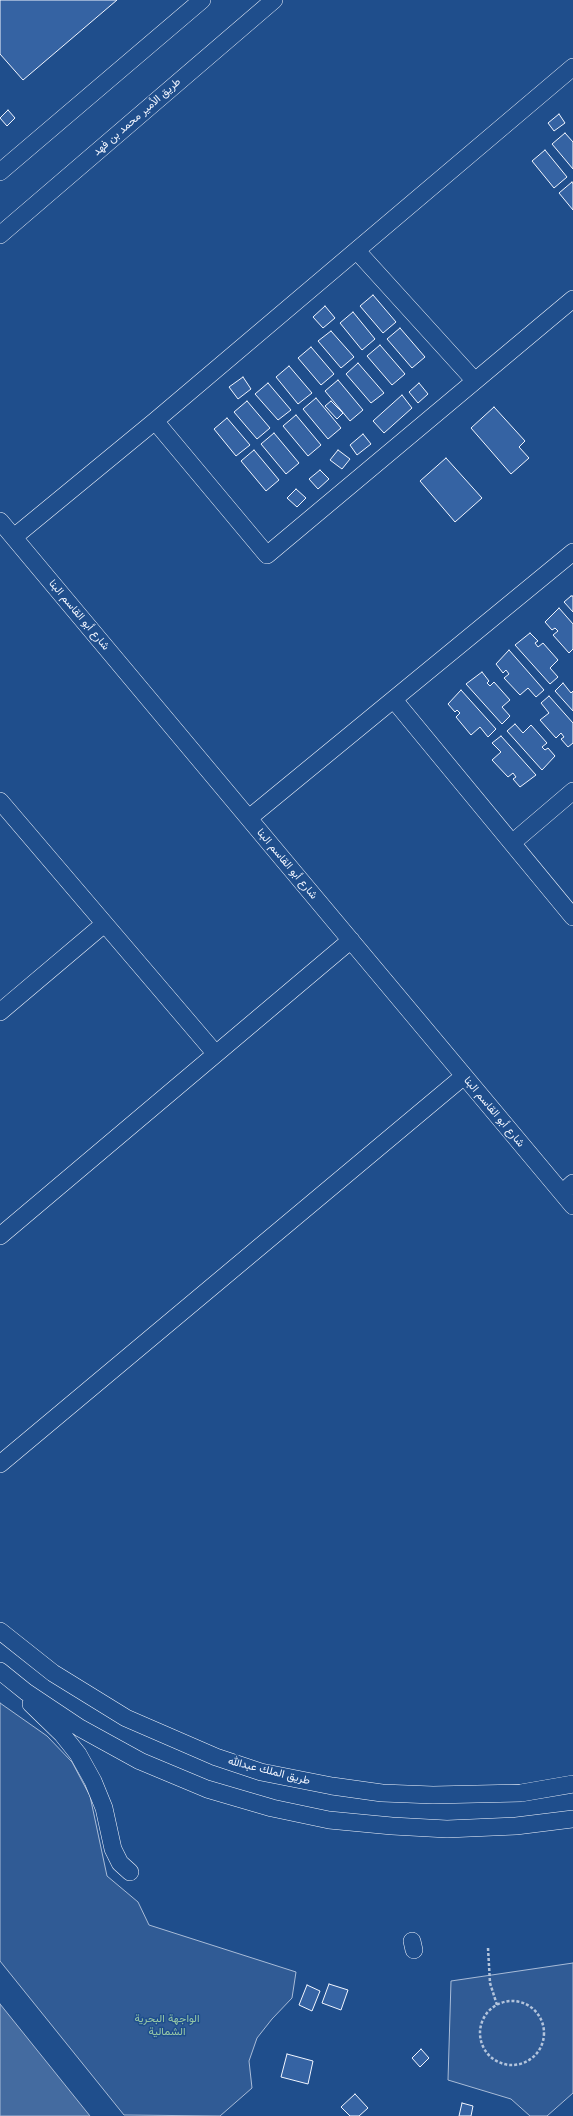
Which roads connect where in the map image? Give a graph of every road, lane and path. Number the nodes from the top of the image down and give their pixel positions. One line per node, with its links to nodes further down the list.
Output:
1 (202, 0): 4 (street)
2 (274, 0): 5 (street, طريق الأمير محمد بن فهد)
3 (573, 67): 6 (street)
4 (0, 172)
5 (0, 235)
6 (356, 251): 8 (street); 9 (street)
7 (573, 299): 8 (street)
8 (475, 381): 9 (street)
9 (155, 421): 11 (street)
10 (0, 521): 11 (street, شارع أبو القاسم البنا)
11 (14, 537): 16 (street, شارع أبو القاسم البنا)
12 (573, 552): 13 (street)
13 (394, 700): 16 (street); 17 (street)
14 (573, 791): 17 (street)
15 (0, 801): 19 (street)
16 (249, 818): 20 (street, شارع أبو القاسم البنا)
17 (512, 843): 18 (street)
18 (573, 917)
19 (104, 925): 21 (street); 22 (street)
20 (351, 940): 22 (street); 23 (street, شارع أبو القاسم البنا)
21 (0, 1012)
22 (215, 1053): 26 (street)
23 (464, 1076): 24 (street, شارع أبو القاسم البنا); 27 (street)
24 (567, 1188): 25 (street, شارع أبو القاسم البنا)
25 (573, 1206)
26 (0, 1236)
27 (0, 1464)
28 (0, 1631): 30 (street, طريق الملك عبدالله)
29 (0, 1672): 32 (street); 34 (street)
30 (573, 1784)
31 (573, 1819): 32 (street)
32 (493, 1827): 33 (street)
33 (573, 1828)
34 (130, 1872)
35 (488, 1948): 36 (path)
36 (497, 2005): 36 (path)

